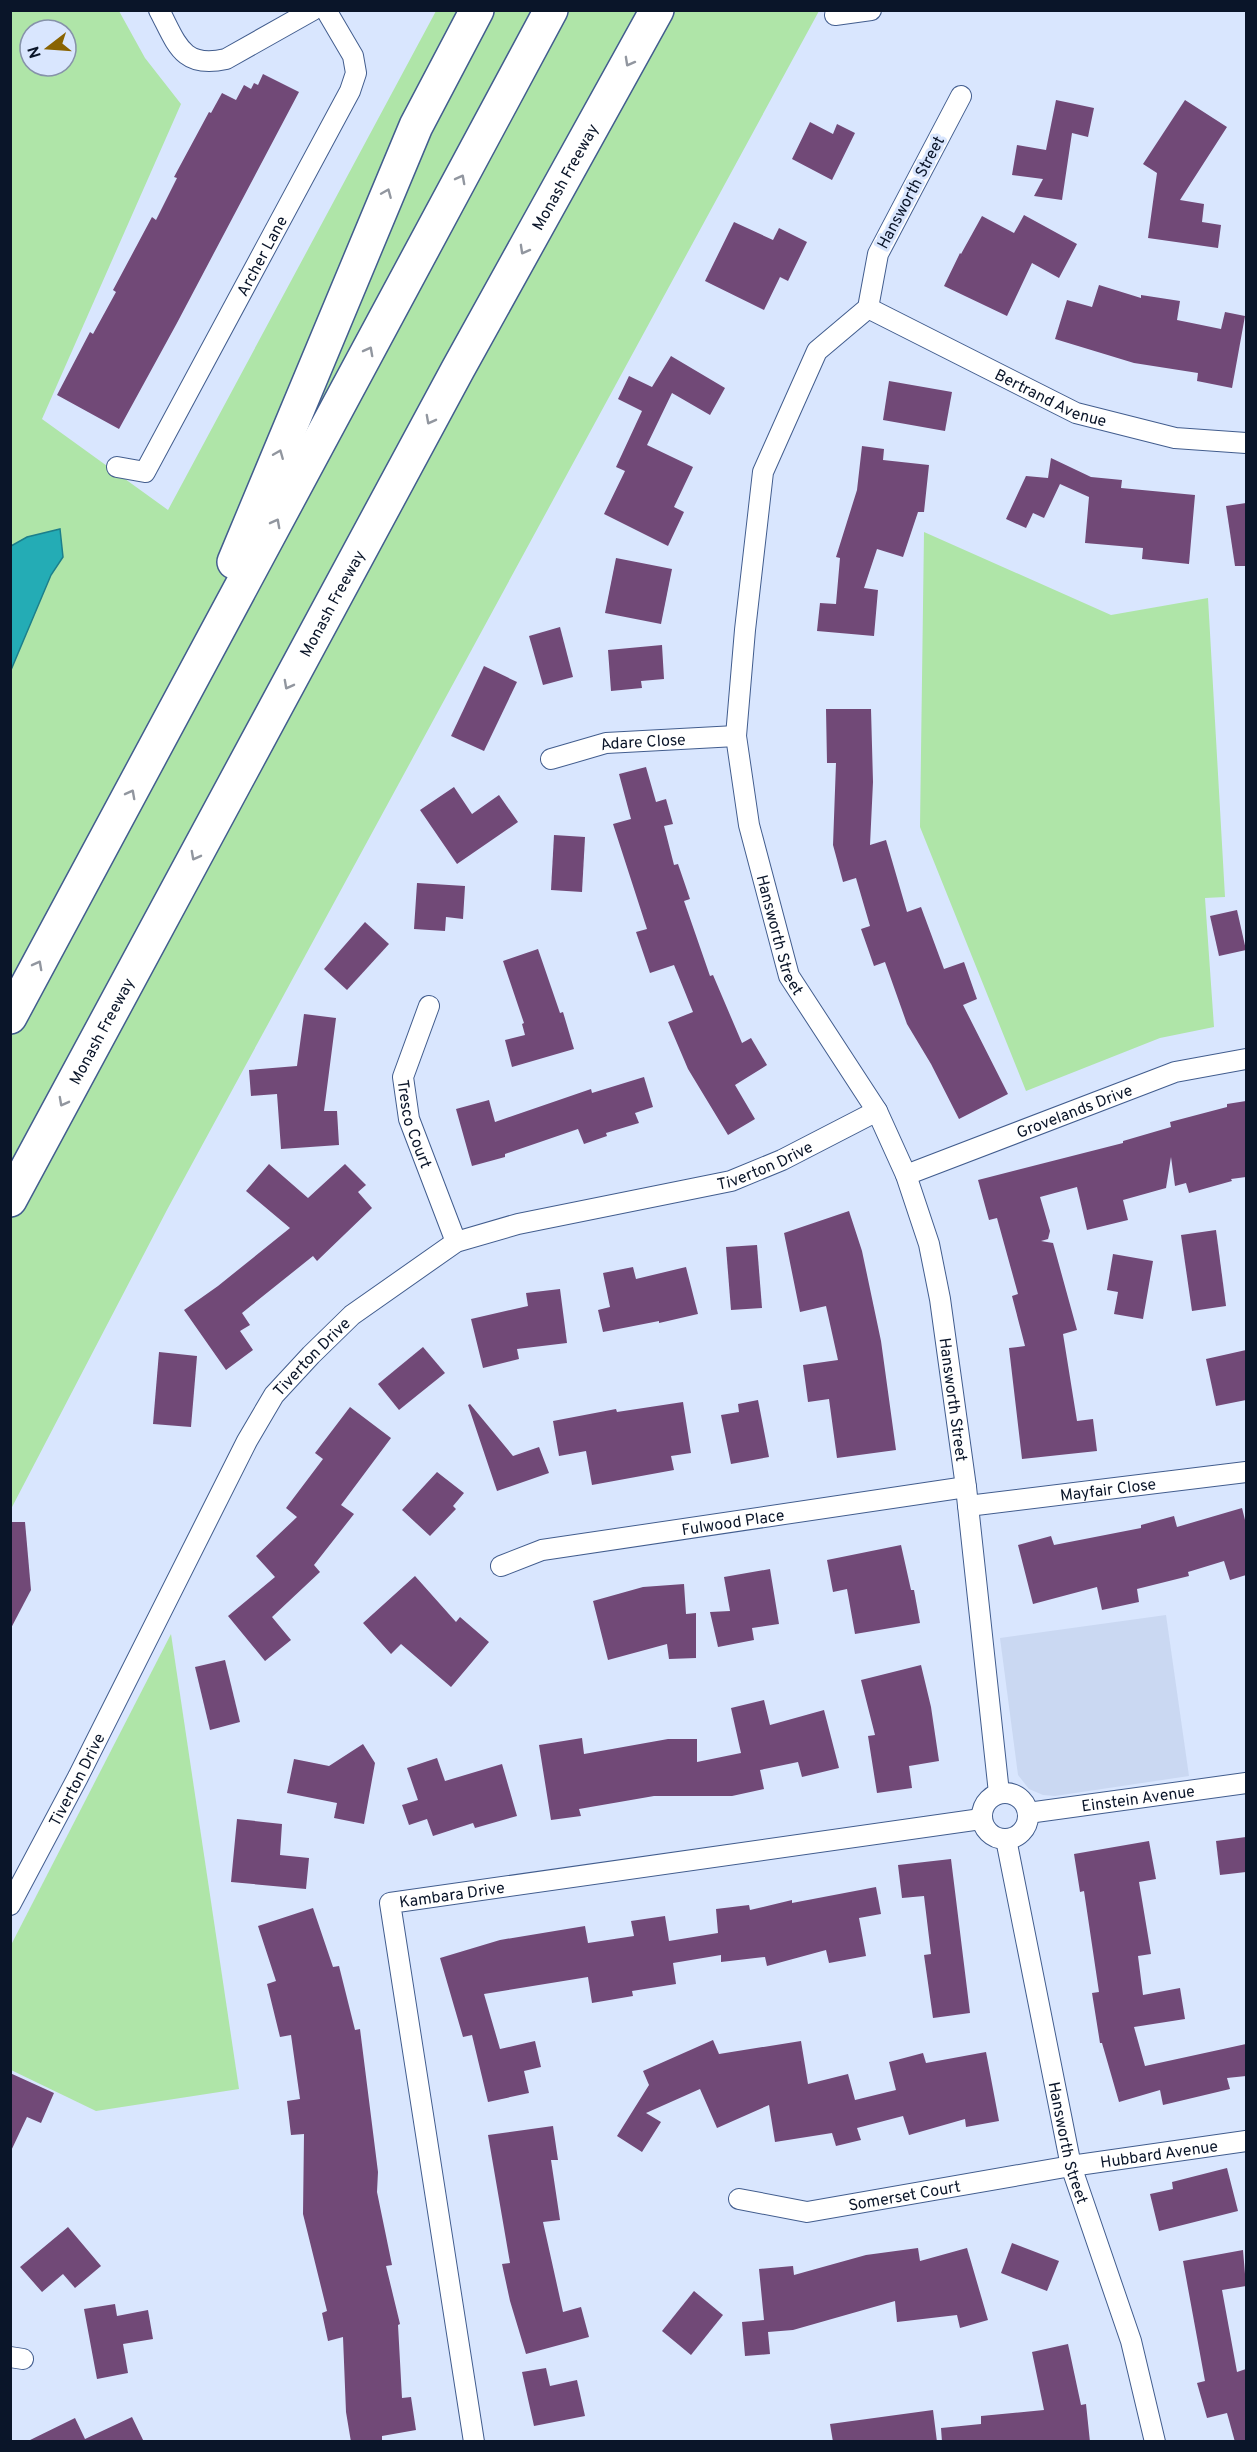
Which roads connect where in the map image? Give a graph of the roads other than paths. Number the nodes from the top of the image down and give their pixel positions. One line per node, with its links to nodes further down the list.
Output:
1 (159, 10): 2 (street)
2 (314, 10)
3 (326, 10): 12 (street, Archer Lane)
4 (477, 10): 13 (highway, one-way to 4)
5 (551, 10): 13 (highway, one-way to 5)
6 (657, 10): 21 (highway, Monash Freeway, one-way to 21)
7 (871, 10): 8 (street)
8 (835, 15)
9 (961, 96): 10 (street, Hansworth Street)
10 (868, 308): 11 (street, Bertrand Avenue); 14 (street, Hansworth Street)
11 (1246, 443)
12 (117, 467)
13 (169, 722): 17 (highway, one-way to 13)
14 (736, 736): 15 (street, Adare Close); 19 (street, Hansworth Street)
15 (551, 759)
16 (429, 1006): 22 (street, Tresco Court)
17 (10, 1017)
18 (1246, 1059): 20 (street, Grovelands Drive)
19 (877, 1111): 20 (street, Hansworth Street); 22 (street, Tiverton Drive)
20 (906, 1175): 24 (street, Hansworth Street)
21 (10, 1200)
22 (456, 1242): 32 (street, Tiverton Drive)
23 (1246, 1472): 25 (street, Mayfair Close)
24 (966, 1486): 25 (street, Hansworth Street); 26 (street, Fulwood Place)
25 (968, 1506): 28 (street, Hansworth Street)
26 (501, 1566)
27 (1246, 1783): 29 (street, Einstein Avenue)
28 (999, 1793): 29 (street); 30 (street)
29 (1028, 1813): 31 (street)
30 (981, 1819): 31 (street); 36 (street, Kambara Drive)
31 (1006, 1839): 34 (street, Hansworth Street)
32 (10, 1905)
33 (1246, 2141): 34 (street, Hubbard Avenue)
34 (1071, 2166): 35 (street, Somerset Court); 37 (street, Hansworth Street)
35 (739, 2199)
36 (474, 2442)
37 (1155, 2442)

